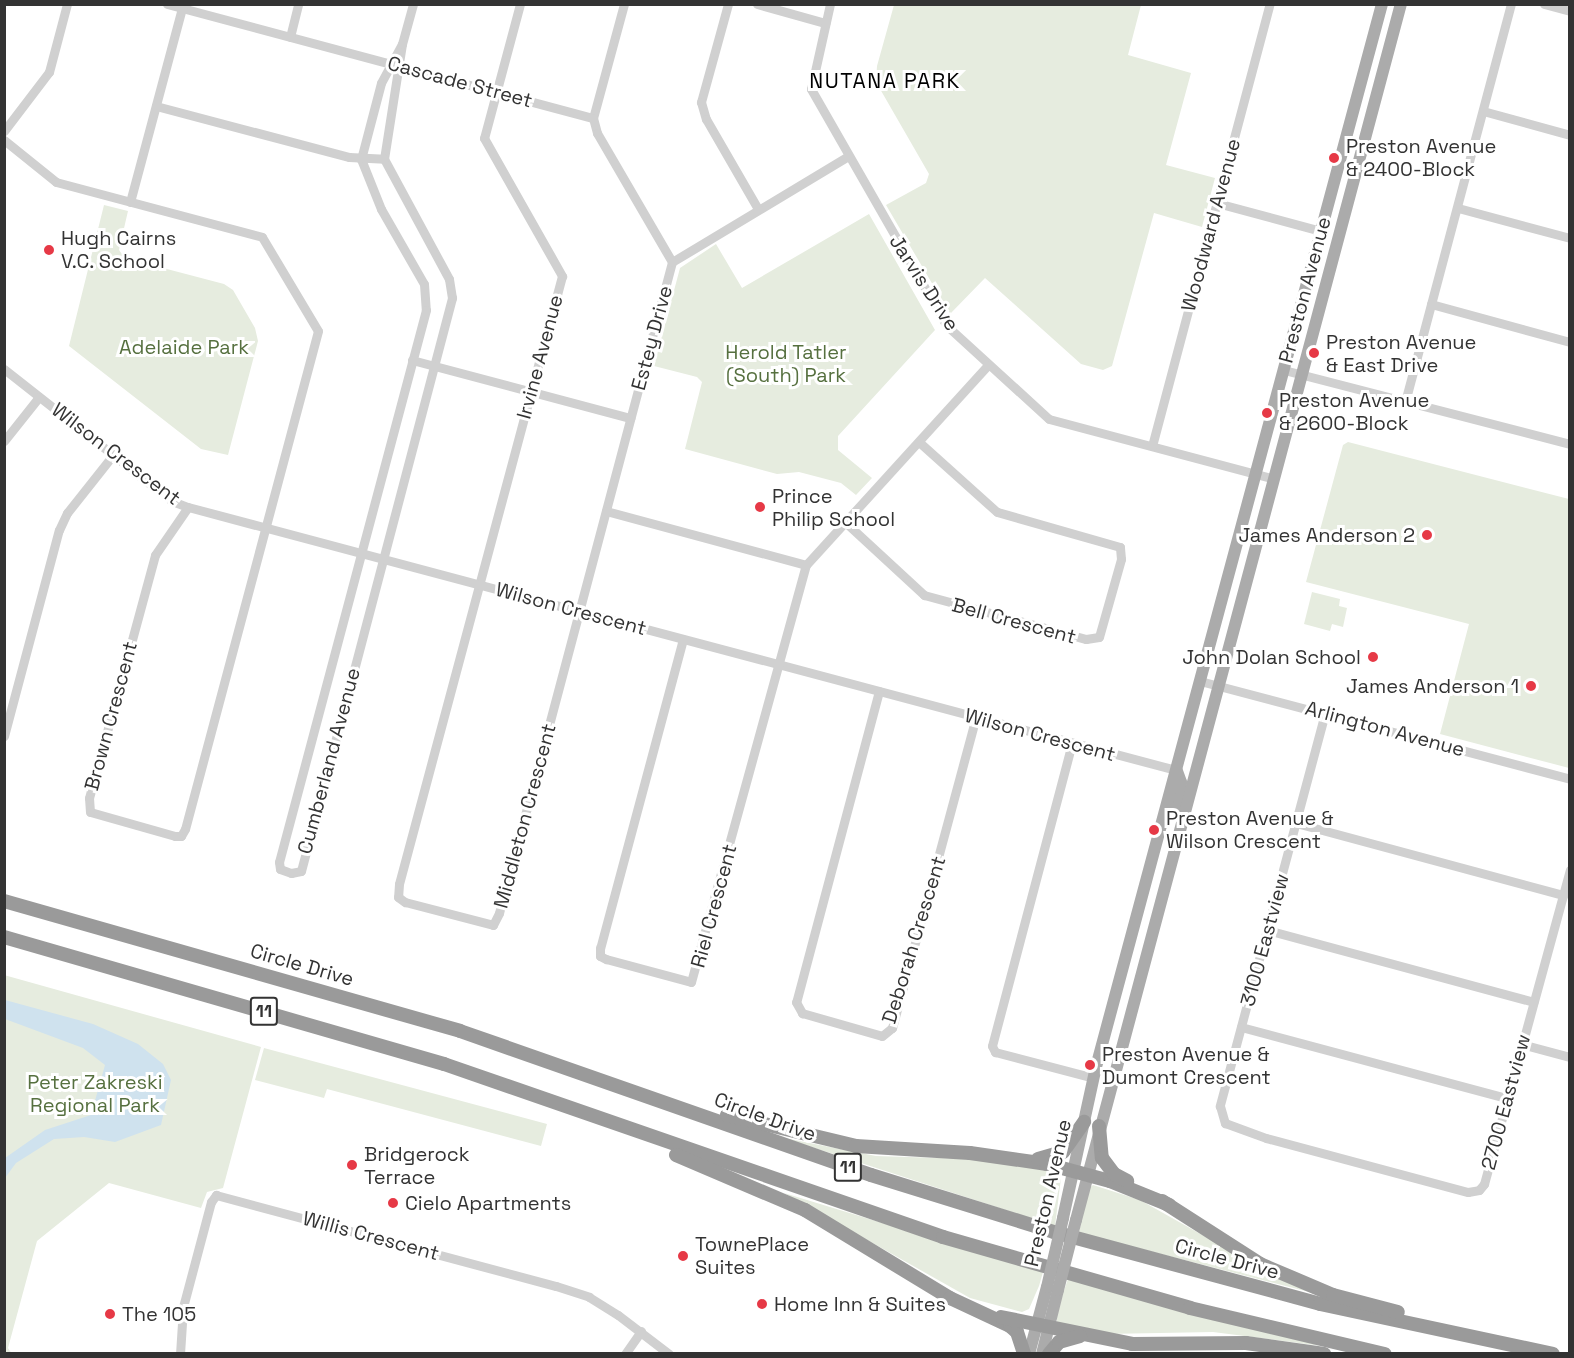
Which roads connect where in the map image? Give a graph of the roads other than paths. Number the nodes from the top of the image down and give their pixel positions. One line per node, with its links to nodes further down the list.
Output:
1 (67, 4): 24 (street)
2 (167, 4): 15 (street, Cascade Street)
3 (298, 4): 18 (street)
4 (413, 4): 19 (street)
5 (520, 4): 20 (street, Irvine Avenue)
6 (624, 4): 23 (street)
7 (728, 4): 33 (street)
8 (757, 4): 17 (street)
9 (830, 4): 17 (street, Jarvis Drive)
10 (1270, 4): 31 (street, Woodward Avenue)
11 (1382, 4): 34 (main road, Preston Avenue)
12 (1401, 4): 44 (main road, Preston Avenue)
13 (1511, 4): 22 (street)
14 (1544, 4): 16 (street)
15 (182, 6): 18 (street, Cascade Street); 21 (street)
16 (1569, 11)
17 (825, 23): 27 (street, Jarvis Drive)
18 (290, 37): 19 (street, Cascade Street)
19 (395, 65): 20 (street, Cascade Street); 28 (street); 29 (street)
20 (496, 92): 23 (street, Cascade Street); 45 (street, Irvine Avenue)
21 (156, 106): 28 (street); 30 (street)
22 (1483, 111): 25 (street); 32 (street)
23 (593, 118): 36 (street)
24 (4, 131)
25 (1569, 135)
26 (4, 140): 30 (street)
27 (847, 158): 33 (street, Estey Drive); 40 (street, Jarvis Drive)
28 (361, 159): 29 (street); 39 (street, Cumberland Avenue)
29 (384, 159): 41 (street, Cumberland Avenue)
30 (130, 202): 59 (street)
31 (1217, 203): 34 (street); 52 (street, Woodward Avenue)
32 (1458, 208): 35 (street); 37 (street)
33 (758, 209): 36 (street, Estey Drive)
34 (1321, 231): 43 (main road, Preston Avenue)
35 (1569, 238)
36 (672, 262): 48 (street, Estey Drive)
37 (1431, 304): 38 (street); 47 (street)
38 (1569, 342)
39 (412, 360): 41 (street); 60 (street, Cumberland Avenue)
40 (988, 365): 50 (street); 52 (street, Jarvis Drive)
41 (436, 366): 45 (street); 61 (street, Cumberland Avenue)
42 (4, 369): 46 (street, Wilson Crescent)
43 (1284, 369): 44 (street); 54 (main road, Preston Avenue)
44 (1302, 375): 47 (street); 55 (main road, Preston Avenue)
45 (531, 391): 48 (street); 63 (street, Irvine Avenue)
46 (39, 397): 49 (street); 53 (street, Wilson Crescent)
47 (1404, 402): 51 (street)
48 (630, 418): 57 (street, Estey Drive)
49 (4, 441)
50 (919, 442): 58 (street); 58 (street, Bell Crescent)
51 (1569, 444)
52 (1152, 446): 54 (street, Jarvis Drive)
53 (113, 455): 56 (street, Wilson Crescent); 72 (street)
54 (1256, 474): 55 (street, Jarvis Drive); 67 (main road, Preston Avenue)
55 (1274, 479): 68 (main road, Preston Avenue)
56 (188, 507): 59 (street, Wilson Crescent); 59 (street, Brown Crescent)
57 (606, 511): 62 (street); 64 (street, Estey Drive)
58 (845, 522): 62 (street)
59 (266, 528): 60 (street, Wilson Crescent)
60 (362, 552): 61 (street, Wilson Crescent); 61 (street, Cumberland Avenue)
61 (384, 559): 63 (street, Wilson Crescent)
62 (806, 565): 66 (street)
63 (479, 585): 64 (street, Wilson Crescent); 64 (street, Middleton Crescent)
64 (579, 611): 65 (street, Wilson Crescent)
65 (683, 639): 66 (street, Wilson Crescent); 66 (street, Riel Crescent)
66 (780, 664): 69 (street, Wilson Crescent)
67 (1200, 681): 68 (street, Arlington Avenue); 75 (main road, Preston Avenue)
68 (1217, 685): 70 (street, Arlington Avenue); 74 (main road, Preston Avenue)
69 (879, 691): 71 (street, Wilson Crescent); 71 (street, Deborah Crescent)
70 (1325, 713): 76 (street, Arlington Avenue); 77 (street, 3100 Eastview)
71 (976, 717): 73 (street, Wilson Crescent)
72 (4, 736)
73 (1072, 743): 75 (street, Wilson Crescent); 90 (street)
74 (1197, 762): 75 (main road); 78 (main road, Preston Avenue)
75 (1176, 770): 78 (main road, Preston Avenue); 86 (main road, Preston Avenue)
76 (1569, 779)
77 (1296, 823): 80 (street); 82 (street, 3100 Eastview)
78 (1178, 827): 91 (main road, Preston Avenue)
79 (1569, 870): 80 (street, 2700 Eastview)
80 (1563, 895): 84 (street, 2700 Eastview)
81 (4, 901): 88 (highway, Circle Drive / 11)
82 (1267, 930): 84 (street); 85 (street, 3100 Eastview)
83 (4, 937): 92 (highway, 11)
84 (1533, 1002): 87 (street, 2700 Eastview)
85 (1241, 1027): 93 (street); 96 (street, 3100 Eastview)
86 (1104, 1041): 90 (main road, Preston Avenue); 91 (main road, Preston Avenue)
87 (1521, 1044): 89 (street); 93 (street, 2700 Eastview)
88 (527, 1055): 97 (highway); 104 (highway, Circle Drive / 11)
89 (1569, 1057)
90 (1094, 1078): 94 (main road, Preston Avenue)
91 (1111, 1083): 95 (main road, Preston Avenue)
92 (521, 1091): 100 (highway); 113 (highway, 11)
93 (1506, 1098): 96 (street, 2700 Eastview)
94 (1084, 1122): 97 (highway); 98 (main road, Preston Avenue)
95 (1099, 1126): 98 (main road, Preston Avenue); 99 (highway)
96 (1266, 1138)
97 (1015, 1159): 98 (highway)
98 (1081, 1173): 99 (highway); 101 (main road, Preston Avenue, bridge)
99 (1169, 1205): 104 (highway)
100 (973, 1309): 101 (highway); 108 (highway)
101 (1042, 1326): 103 (highway); 109 (main road, Preston Avenue); 110 (main road, Preston Avenue)
102 (641, 1331): 105 (street, Willis Crescent); 106 (street); 107 (street, Willis Crescent)
103 (1081, 1335): 111 (highway); 112 (highway)
104 (1512, 1344): 114 (highway, Circle Drive / 11)
105 (180, 1353)
106 (626, 1353)
107 (669, 1353)
108 (1024, 1353)
109 (1029, 1353)
110 (1042, 1353)
111 (1049, 1353)
112 (1324, 1353)
113 (1385, 1353)
114 (1553, 1353)

